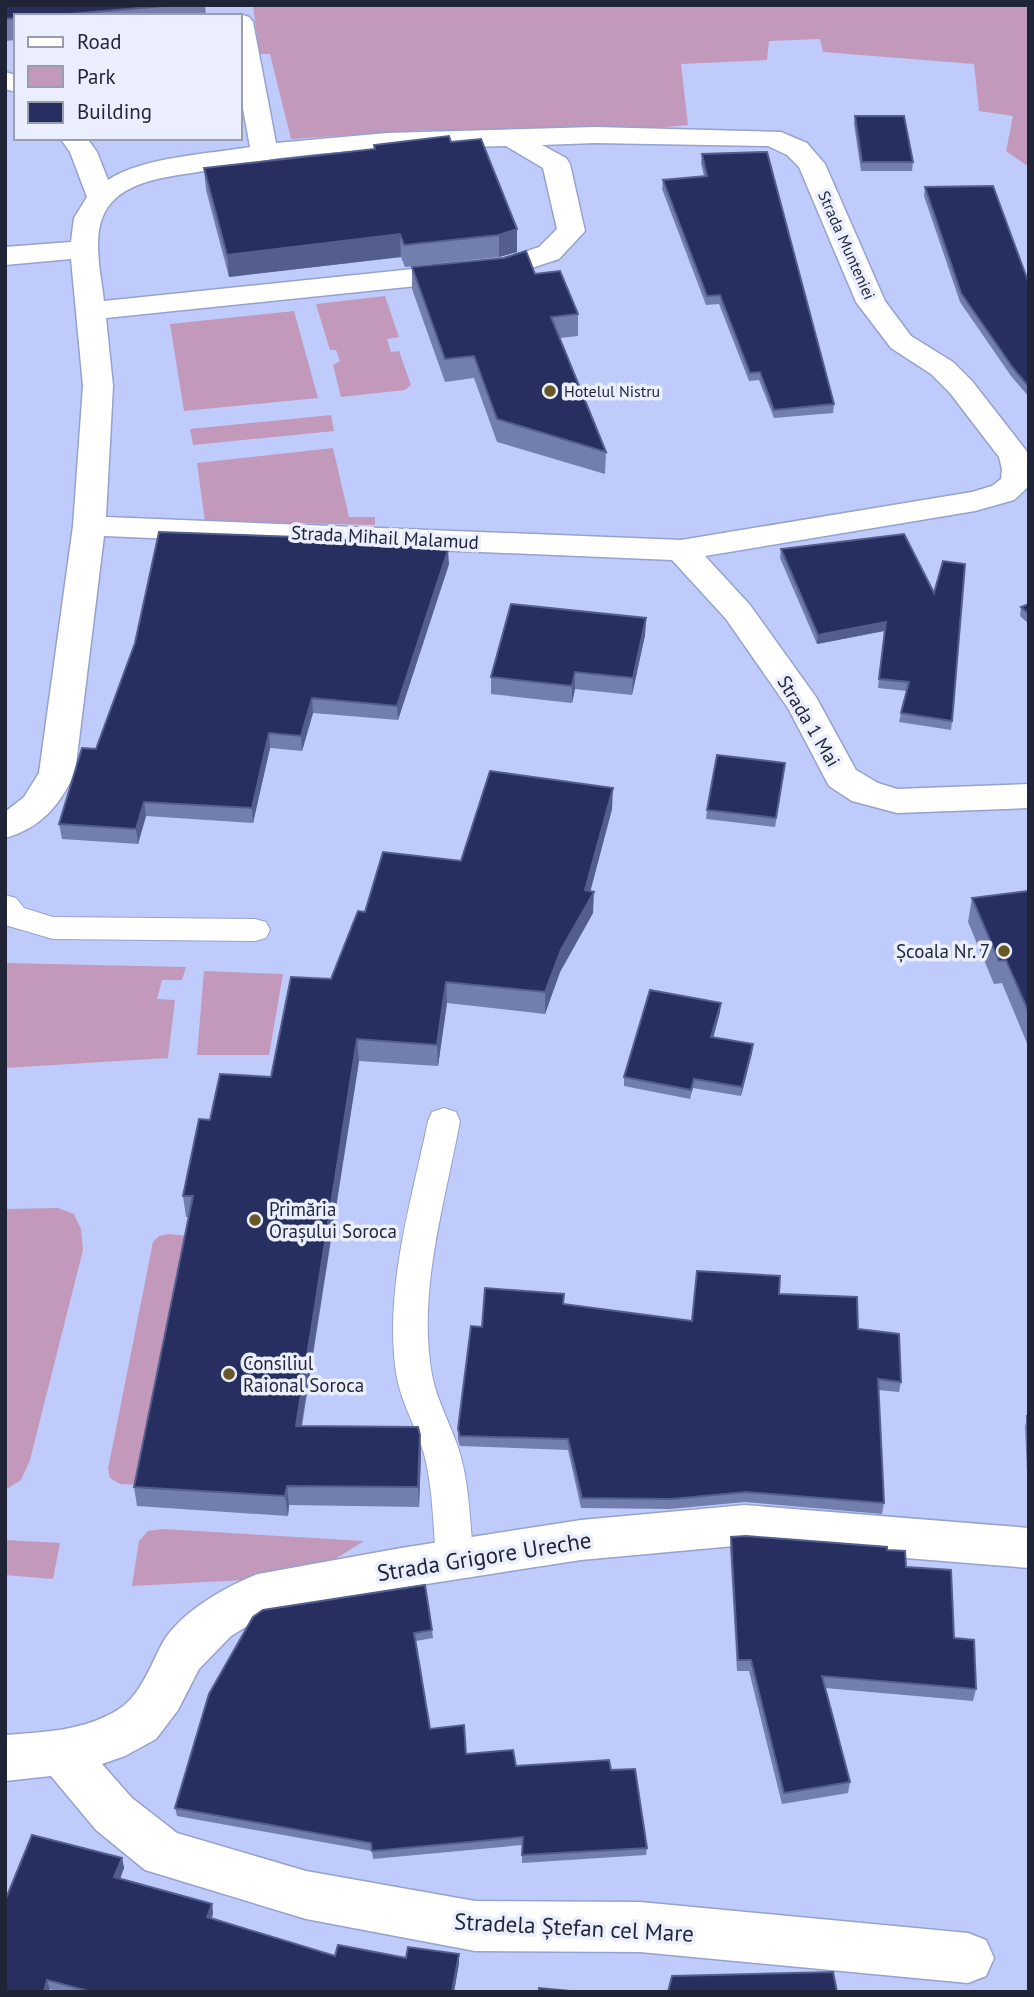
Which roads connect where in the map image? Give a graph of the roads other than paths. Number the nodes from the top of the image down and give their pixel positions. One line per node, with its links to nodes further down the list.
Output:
1 (242, 33): 4 (street)
2 (512, 138): 4 (street, Strada Munteniei); 8 (street); 10 (street, Strada Munteniei)
3 (74, 140): 5 (street)
4 (264, 152): 5 (street, Strada Munteniei)
5 (101, 197): 6 (street)
6 (84, 249): 7 (street); 8 (street)
7 (5, 256)
8 (90, 311): 9 (street)
9 (89, 526): 10 (street, Strada Mihail Malamud); 12 (street)
10 (681, 550): 11 (street, Strada 1 Mai)
11 (1029, 796)
12 (20, 818)
13 (5, 905): 14 (lane)
14 (255, 930)
15 (444, 1121): 17 (lane)
16 (1029, 1548): 17 (street, Strada Grigore Ureche)
17 (455, 1559): 18 (street, Strada Grigore Ureche)
18 (62, 1753): 19 (street, Strada Grigore Ureche); 20 (street, Stradela Ștefan cel Mare)
19 (5, 1758)
20 (968, 1958)

